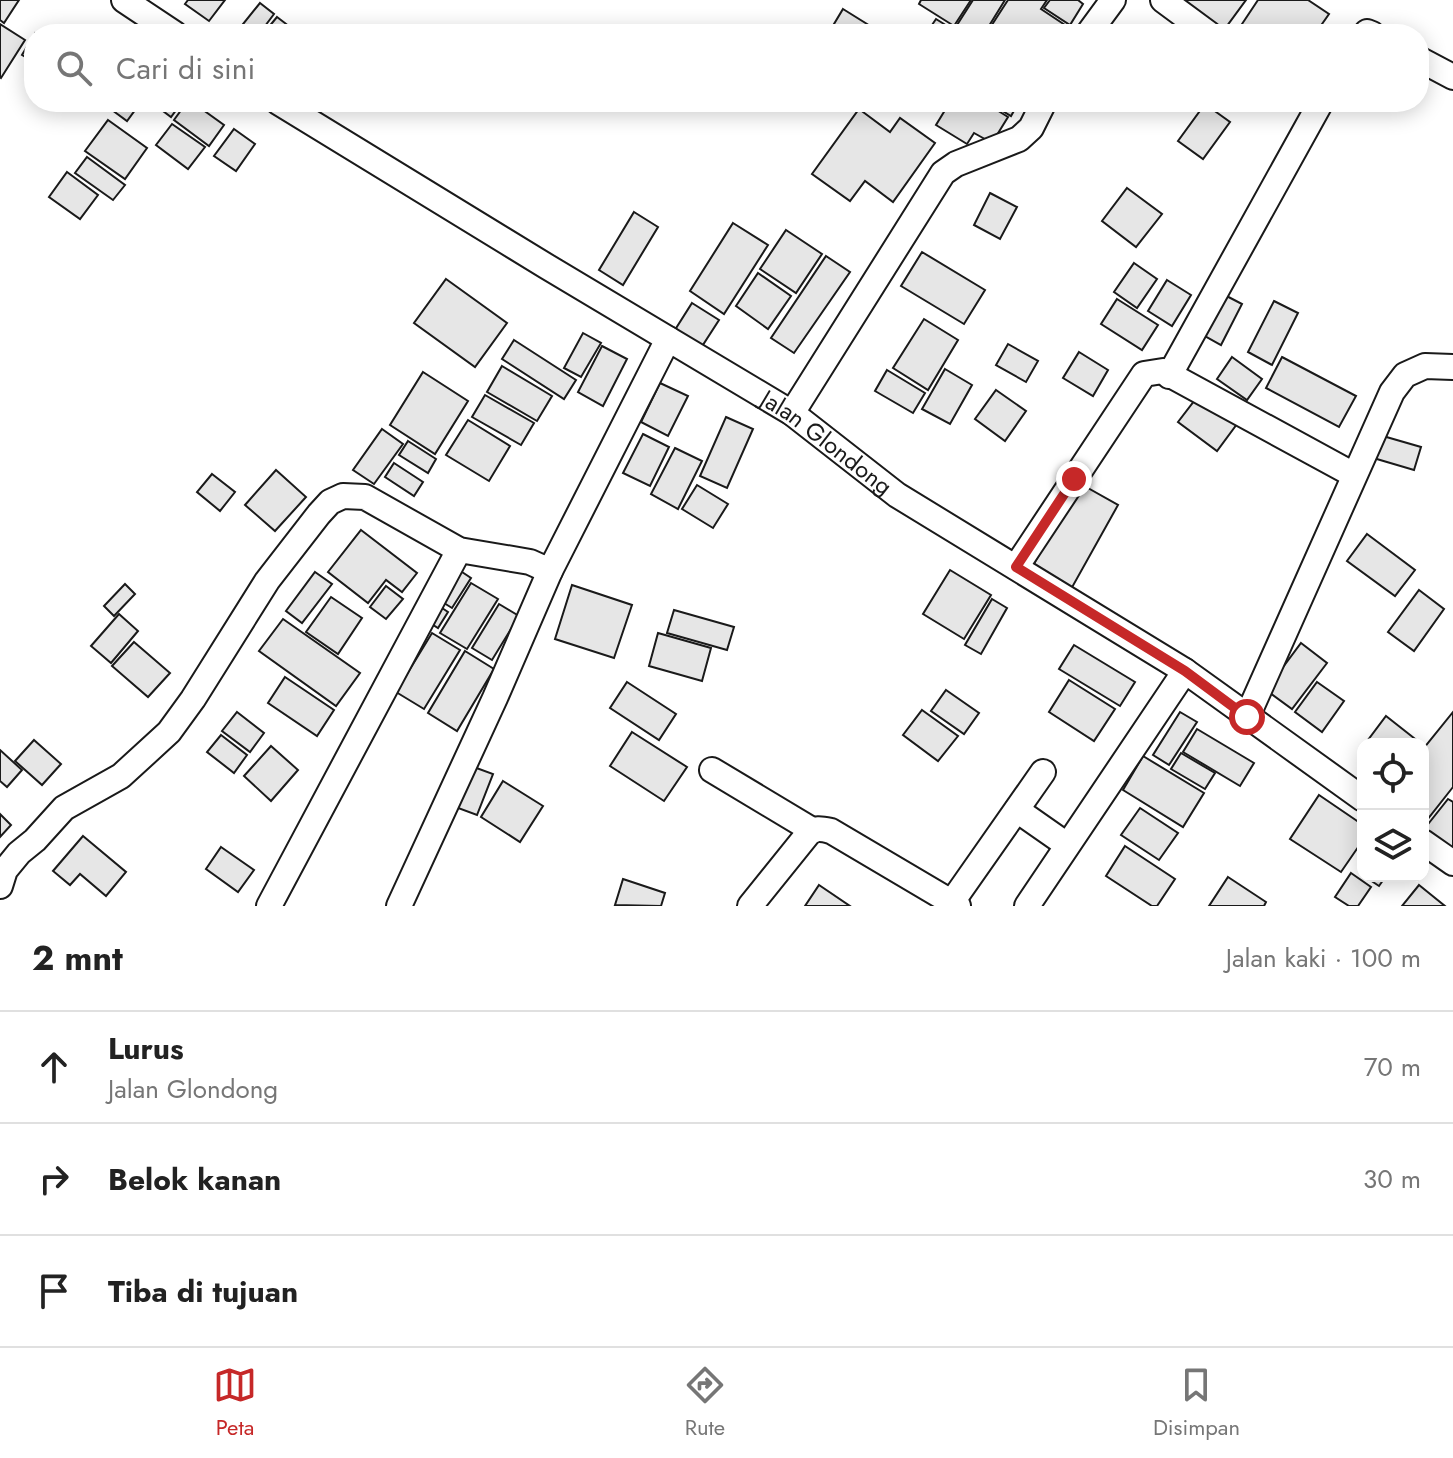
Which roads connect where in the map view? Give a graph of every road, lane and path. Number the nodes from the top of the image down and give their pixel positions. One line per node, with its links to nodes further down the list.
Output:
1 (1113, 0): 5 (street)
2 (1163, 0): 6 (street)
3 (132, 2): 4 (street)
4 (162, 24)
5 (1095, 24)
6 (1195, 24)
7 (1429, 64): 8 (street)
8 (1453, 77)
9 (294, 112): 12 (street, Jalan Glondong)
10 (1039, 112): 15 (street)
11 (1315, 112): 14 (street)
12 (668, 339): 15 (street, Jalan Glondong); 19 (street)
13 (1453, 367): 16 (street)
14 (1169, 376): 16 (street); 18 (street)
15 (792, 413): 18 (street, Jalan Glondong)
16 (1354, 475): 21 (street)
17 (459, 550): 19 (street); 30 (street); 32 (street)
18 (1016, 567): 20 (street, Jalan Glondong)
19 (550, 571): 33 (street)
20 (1185, 671): 21 (street, Jalan Glondong); 27 (street)
21 (1247, 717): 24 (street, Jalan Glondong)
22 (712, 770): 26 (street)
23 (1043, 772): 25 (street)
24 (1357, 795)
25 (1017, 810): 27 (street); 31 (street)
26 (812, 830): 31 (street); 34 (street)
27 (1067, 845): 35 (street)
28 (1429, 846): 29 (street)
29 (1453, 863)
30 (0, 886)
31 (955, 904)
32 (269, 906)
33 (399, 906)
34 (750, 906)
35 (1027, 906)

